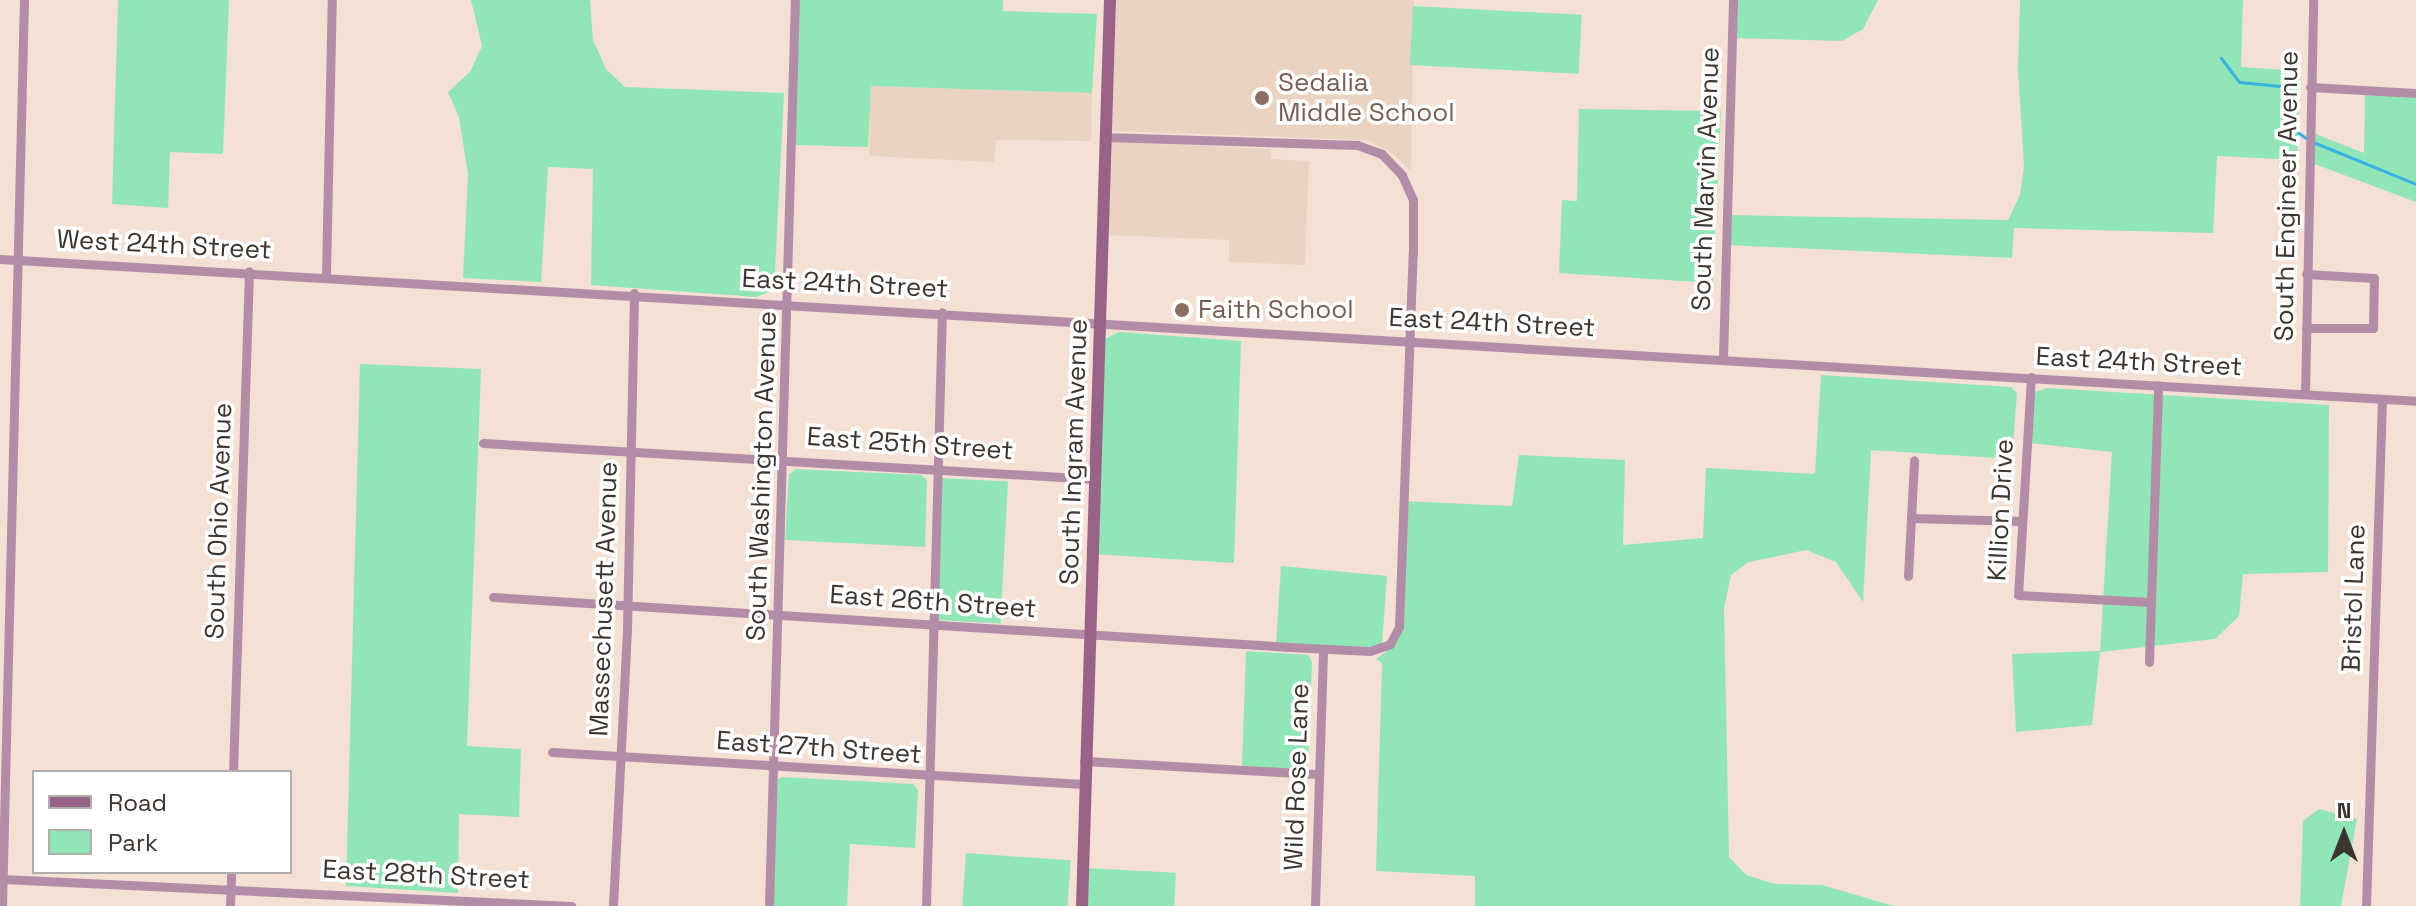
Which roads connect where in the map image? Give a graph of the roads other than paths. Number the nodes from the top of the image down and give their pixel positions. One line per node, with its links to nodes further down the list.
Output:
1 (24, 0): 11 (street)
2 (332, 0): 14 (street)
3 (795, 0): 16 (street, South Washington Avenue)
4 (1110, 0): 9 (main road, South Ingram Avenue)
5 (1733, 0): 21 (street, South Marvin Avenue)
6 (2313, 0): 7 (street, South Engineer Avenue)
7 (2310, 87): 8 (street); 13 (street, South Engineer Avenue)
8 (2416, 93)
9 (1104, 137): 18 (main road, South Ingram Avenue); 20 (street, East 26th Street)
10 (0, 259): 11 (street, West 24th Street)
11 (17, 260): 12 (street, West 24th Street); 52 (street)
12 (249, 271): 14 (street, West 24th Street); 48 (street, South Ohio Avenue)
13 (2306, 274): 19 (street, South Engineer Avenue); 19 (street)
14 (326, 275): 15 (street, East 24th Street)
15 (634, 293): 16 (street, East 24th Street); 28 (street, Massechusett Avenue)
16 (790, 303): 17 (street, East 24th Street); 29 (street, South Washington Avenue)
17 (942, 312): 18 (street, East 24th Street); 31 (street)
18 (1100, 321): 20 (street, East 24th Street); 32 (main road, South Ingram Avenue)
19 (2306, 328): 24 (street, South Engineer Avenue)
20 (1410, 340): 21 (street, East 24th Street); 42 (street, East 26th Street)
21 (1723, 359): 22 (street, East 24th Street)
22 (2031, 377): 23 (street, East 24th Street); 34 (street, Killion Drive)
23 (2158, 385): 24 (street, East 24th Street); 37 (street)
24 (2305, 394): 25 (street, East 24th Street)
25 (2382, 399): 26 (street, East 24th Street); 63 (street, Bristol Lane)
26 (2416, 401)
27 (483, 443): 28 (street, East 25th Street)
28 (631, 450): 29 (street, East 25th Street); 38 (street, Massechusett Avenue)
29 (785, 458): 31 (street, East 25th Street); 39 (street, South Washington Avenue)
30 (1914, 460): 33 (street)
31 (938, 468): 32 (street, East 25th Street); 40 (street)
32 (1095, 479): 41 (main road, South Ingram Avenue)
33 (1911, 518): 34 (street); 35 (street)
34 (2022, 521): 37 (street, Killion Drive)
35 (1908, 576)
36 (493, 597): 38 (street, East 26th Street)
37 (2151, 602): 43 (street)
38 (627, 605): 39 (street, East 26th Street); 45 (street, Massechusett Avenue)
39 (780, 615): 40 (street, East 26th Street); 47 (street, South Washington Avenue)
40 (933, 624): 41 (street, East 26th Street); 50 (street)
41 (1090, 634): 42 (street, East 26th Street); 46 (main road, South Ingram Avenue)
42 (1323, 649): 49 (street, Wild Rose Lane)
43 (2149, 662)
44 (552, 752): 45 (street, East 27th Street)
45 (620, 755): 47 (street, East 27th Street); 58 (street, Massechusett Avenue)
46 (1084, 761): 49 (street); 51 (main road, South Ingram Avenue)
47 (774, 766): 50 (street, East 27th Street); 59 (street, South Washington Avenue)
48 (233, 770)
49 (1319, 774): 62 (street, Wild Rose Lane)
50 (929, 778): 51 (street, East 27th Street); 60 (street)
51 (1083, 784): 61 (main road, South Ingram Avenue)
52 (2, 873): 54 (street, East 28th Street); 55 (street)
53 (231, 874): 54 (street)
54 (230, 888): 56 (street); 57 (street, East 28th Street)
55 (2, 906)
56 (230, 906)
57 (571, 906)
58 (613, 906)
59 (769, 906)
60 (926, 906)
61 (1082, 906)
62 (1315, 906)
63 (2366, 906)

